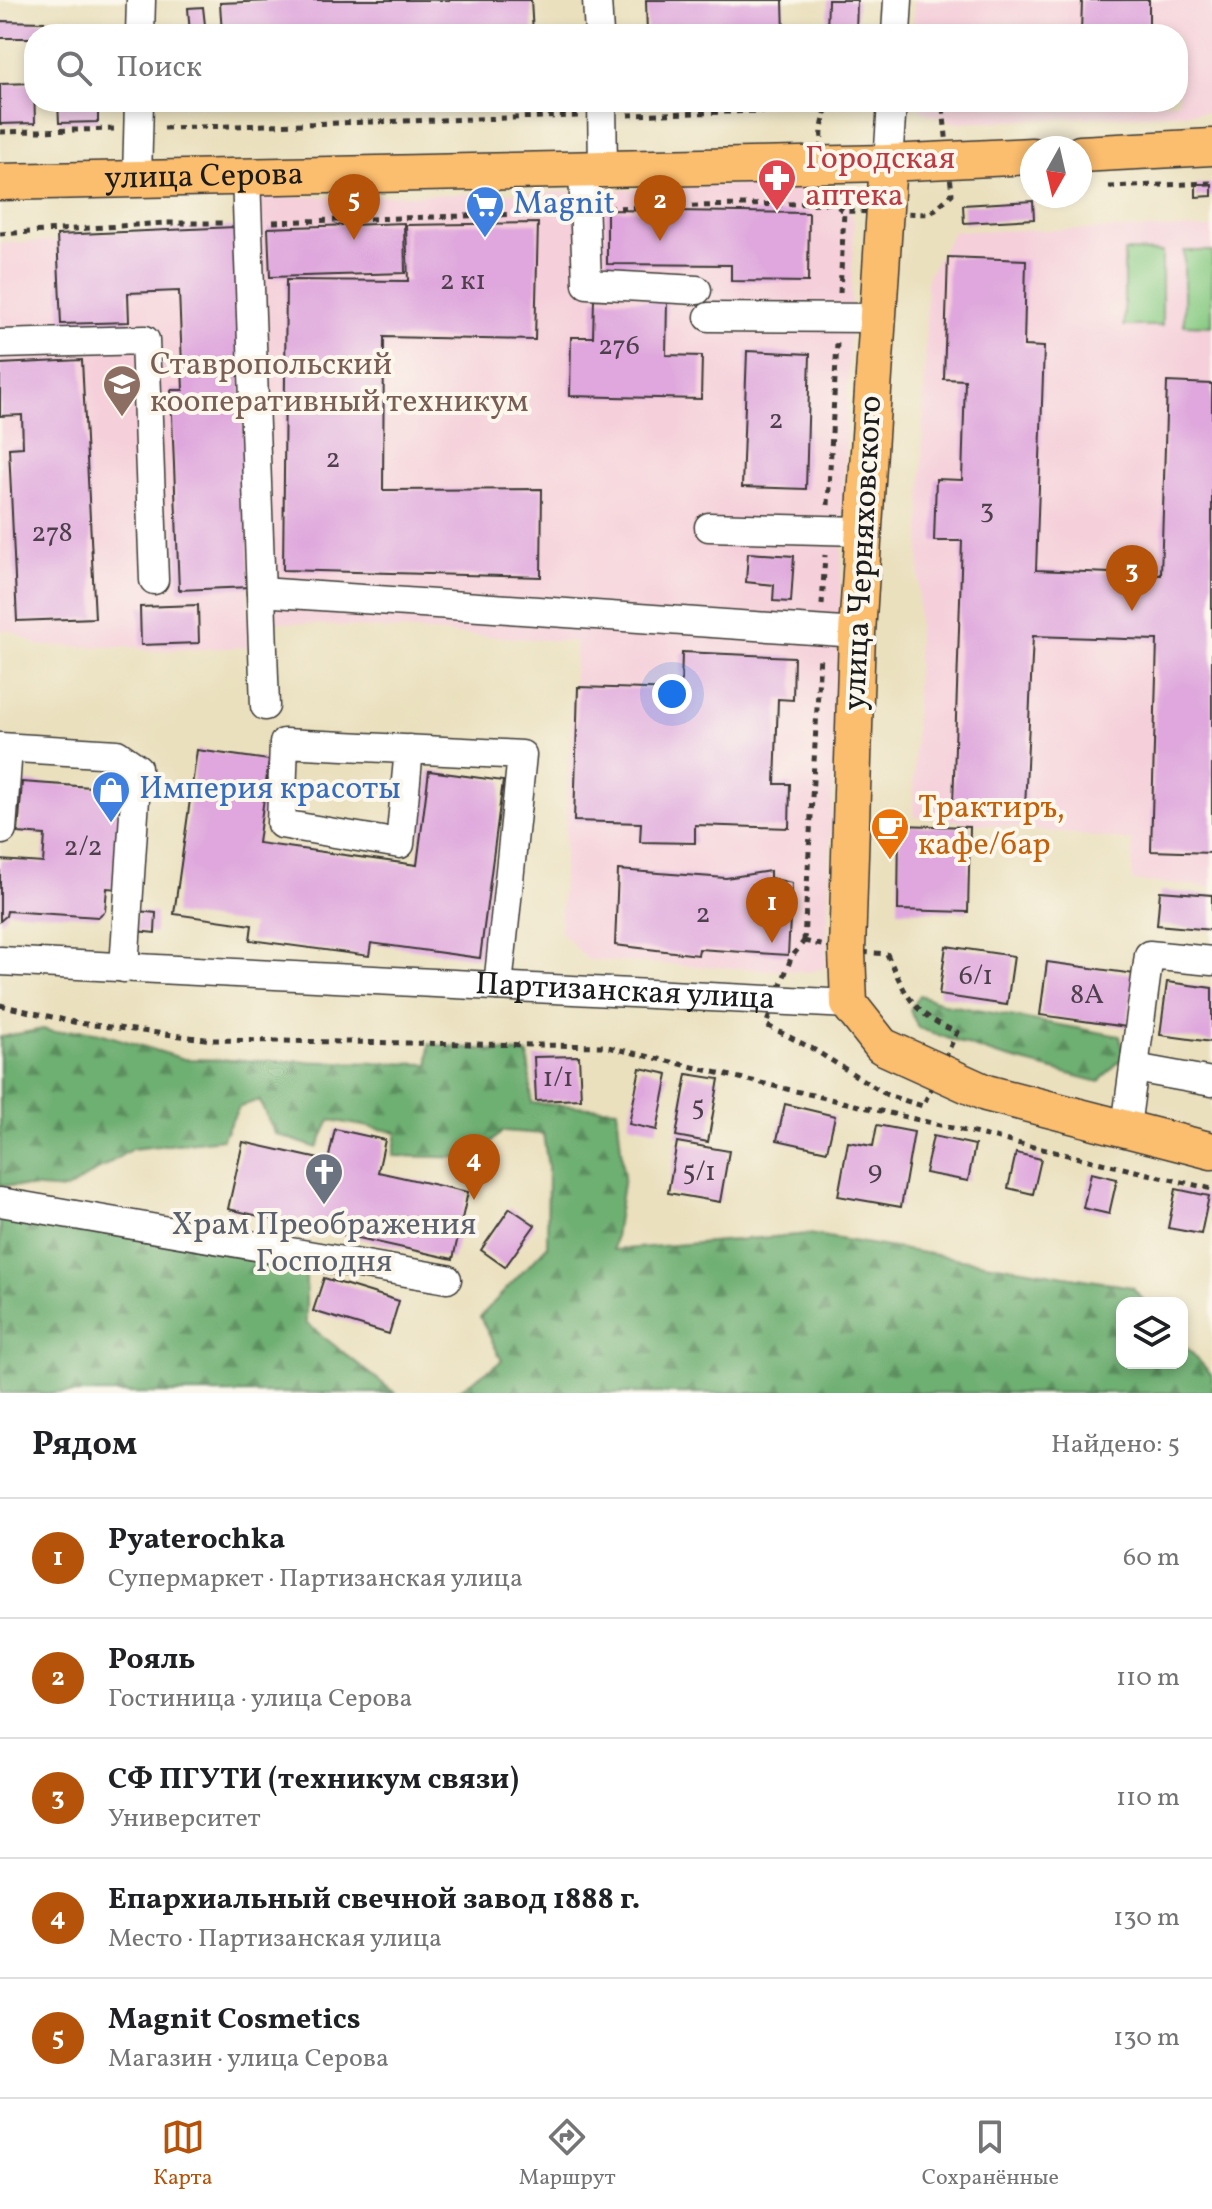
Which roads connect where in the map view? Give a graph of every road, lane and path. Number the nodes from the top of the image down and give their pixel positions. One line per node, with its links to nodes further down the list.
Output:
1 (141, 0): 4 (street)
2 (597, 0): 5 (street)
3 (898, 0): 6 (street)
4 (140, 24)
5 (598, 24)
6 (897, 24)
7 (139, 112): 18 (street)
8 (533, 112): 11 (path)
9 (602, 112): 16 (street)
10 (891, 112): 15 (street, улица Черняховского)
11 (164, 128)
12 (1212, 147): 13 (main road)
13 (1092, 153)
14 (1020, 157): 15 (main road, улица Серова)
15 (888, 163): 16 (main road, улица Серова); 30 (main road, улица Черняховского)
16 (593, 168): 17 (main road, улица Серова); 24 (street)
17 (246, 176): 18 (main road, улица Серова); 25 (street)
18 (137, 179): 19 (main road, улица Серова)
19 (0, 182)
20 (1212, 183): 21 (path)
21 (1095, 188)
22 (833, 203): 24 (path)
23 (844, 211): 29 (path)
24 (585, 212): 25 (path); 27 (street)
25 (248, 223): 26 (path); 36 (street)
26 (0, 234)
27 (697, 290)
28 (709, 317): 29 (street)
29 (838, 318): 30 (street); 33 (path)
30 (878, 318): 34 (main road, улица Черняховского)
31 (0, 344): 35 (street)
32 (709, 527): 33 (street)
33 (827, 530): 34 (street); 37 (path)
34 (862, 531): 38 (main road, улица Черняховского)
35 (154, 580)
36 (261, 592): 37 (street); 39 (street)
37 (821, 631): 38 (street); 43 (path)
38 (857, 633): 48 (main road, улица Черняховского)
39 (265, 706)
40 (4, 748): 42 (street); 46 (street)
41 (409, 749): 41 (street); 47 (street)
42 (0, 829)
43 (804, 941)
44 (0, 961): 46 (street, Партизанская улица)
45 (1212, 961): 50 (street)
46 (124, 968): 47 (street, Партизанская улица)
47 (498, 986): 48 (street, Партизанская улица)
48 (849, 1004): 52 (main road)
49 (0, 1005): 54 (path)
50 (1135, 1068): 51 (street); 52 (street)
51 (1212, 1082)
52 (1126, 1127): 53 (main road)
53 (1212, 1151)
54 (1212, 1189)
55 (0, 1202): 56 (street)
56 (447, 1279)

